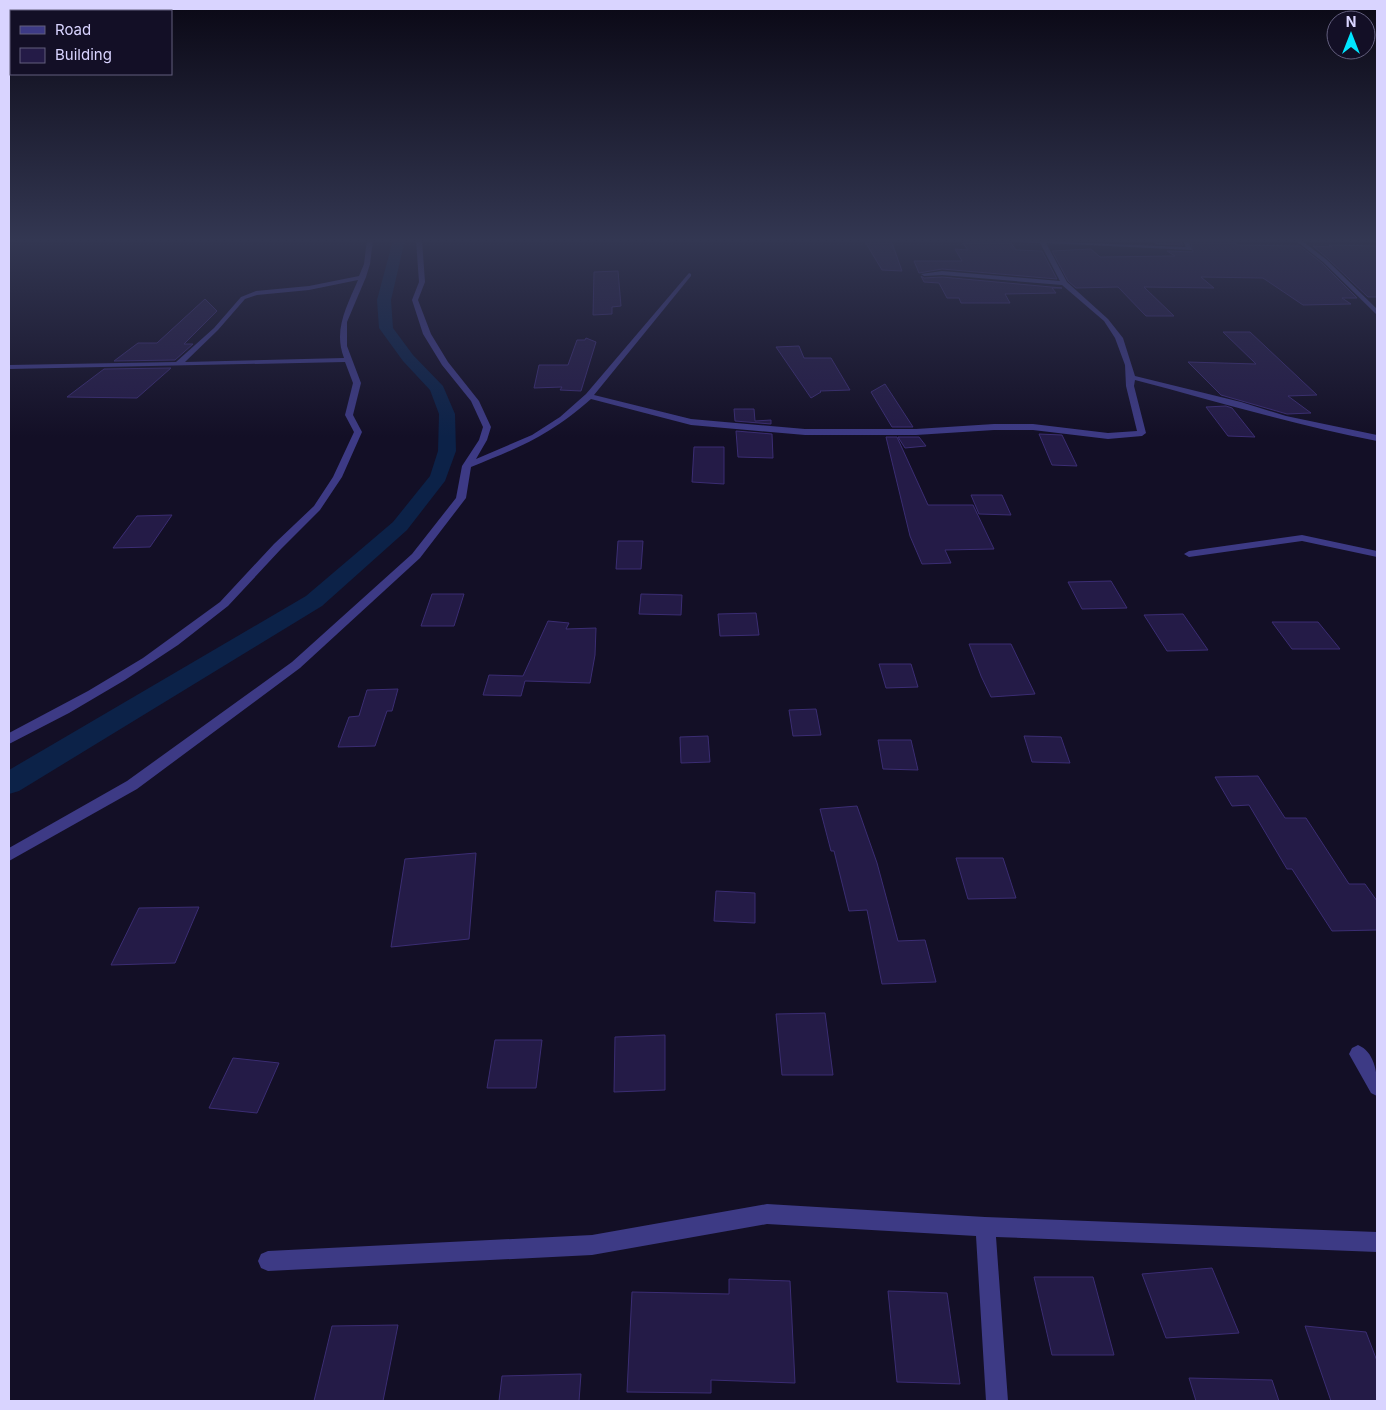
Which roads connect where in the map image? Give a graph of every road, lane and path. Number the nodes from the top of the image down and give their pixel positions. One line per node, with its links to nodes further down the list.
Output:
1 (235, 306): 7 (street)
2 (352, 306): 6 (street)
3 (416, 306): 12 (street)
4 (664, 306): 10 (street)
5 (1090, 306): 9 (street)
6 (349, 360): 7 (street); 15 (street)
7 (179, 364): 8 (street)
8 (9, 367)
9 (1131, 377): 10 (street); 11 (street)
10 (590, 396): 12 (street)
11 (1377, 438)
12 (467, 466): 16 (street)
13 (1189, 554): 14 (street)
14 (1377, 554)
15 (9, 739)
16 (9, 856)
17 (1358, 1054): 18 (street)
18 (1377, 1087)
19 (985, 1227): 20 (street); 21 (street); 22 (street)
20 (1377, 1242)
21 (268, 1261)
22 (997, 1401)

